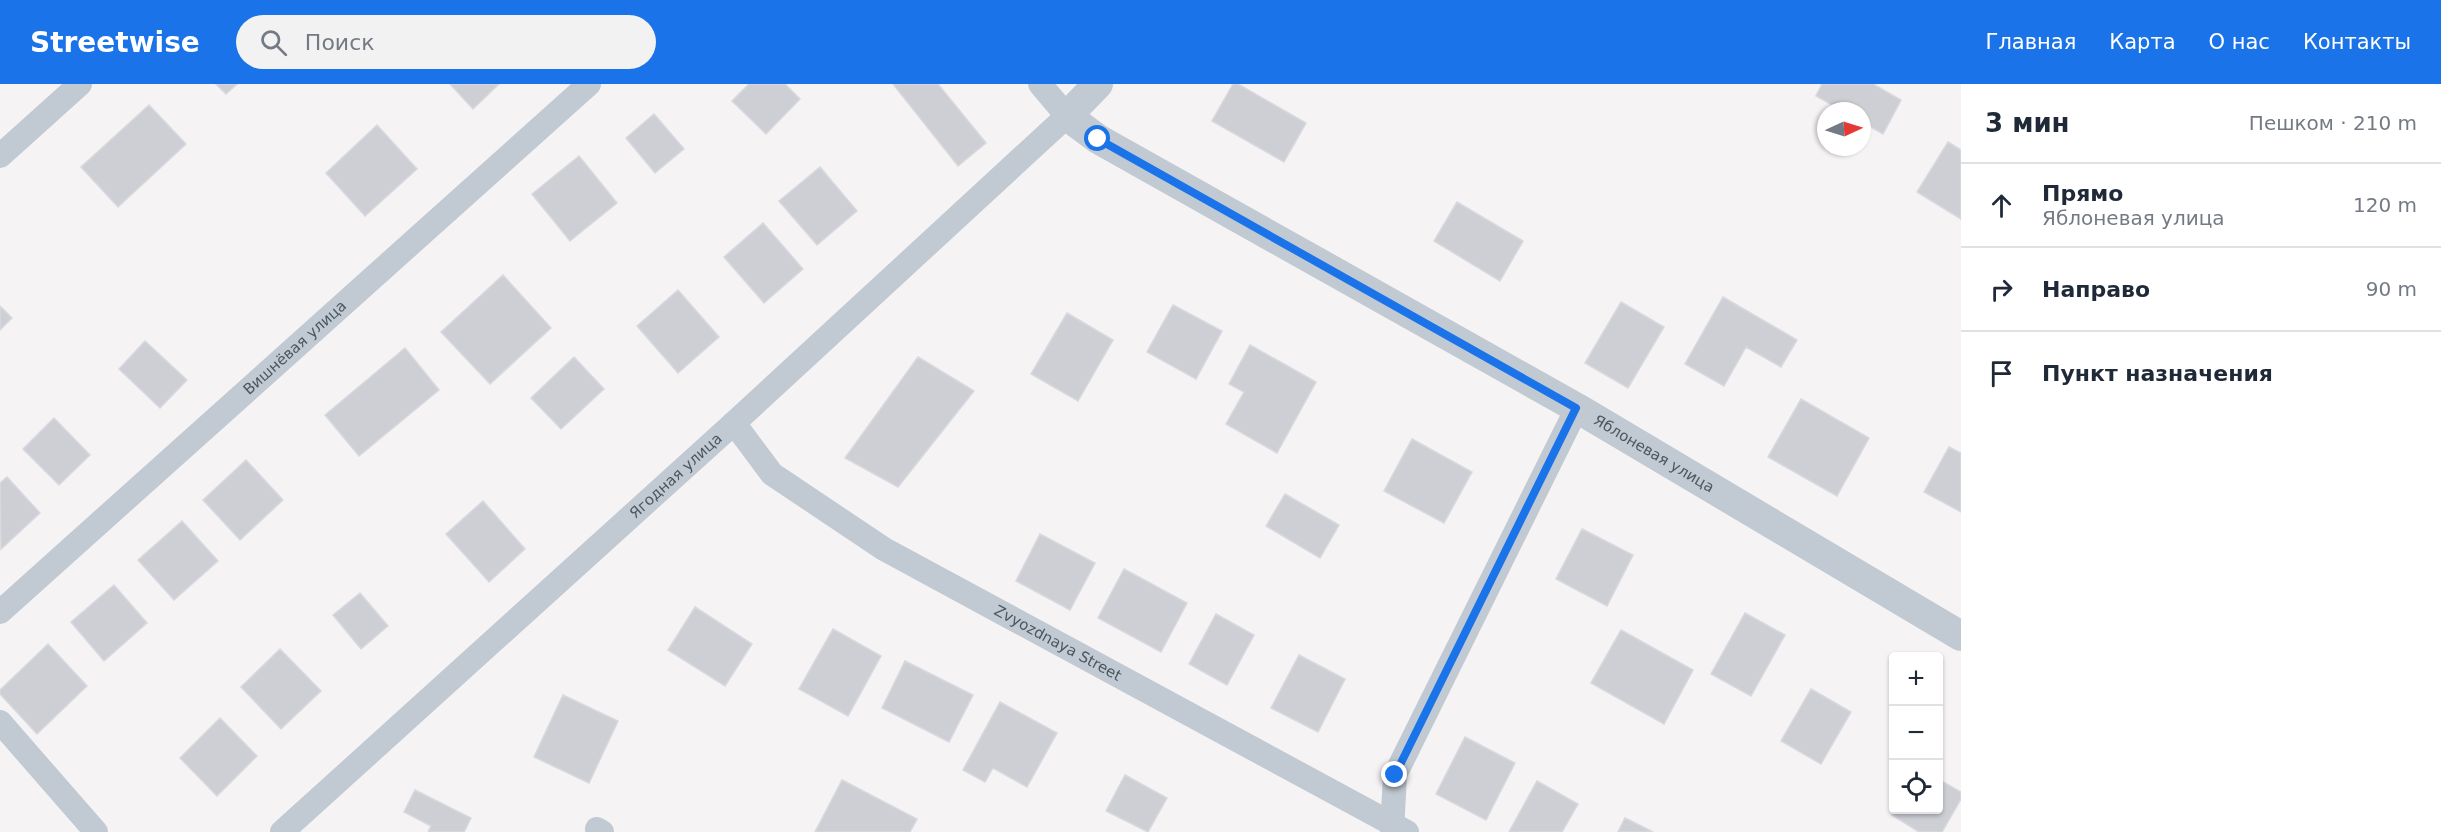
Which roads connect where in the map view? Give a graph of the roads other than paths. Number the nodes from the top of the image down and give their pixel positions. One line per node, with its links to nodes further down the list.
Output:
1 (80, 84): 6 (street)
2 (589, 84): 9 (street, Вишнёвая улица)
3 (1040, 84): 5 (street, Яблоневая улица)
4 (1098, 84): 5 (street)
5 (1067, 116): 7 (street, Яблоневая улица); 8 (street, Ягодная улица)
6 (0, 156)
7 (1576, 408): 10 (street, Яблоневая улица); 12 (street)
8 (734, 423): 12 (street, Zvyozdnaya Street); 14 (street, Ягодная улица)
9 (0, 612)
10 (1961, 636)
11 (0, 722): 13 (street)
12 (1397, 829)
13 (96, 832)
14 (282, 832)

